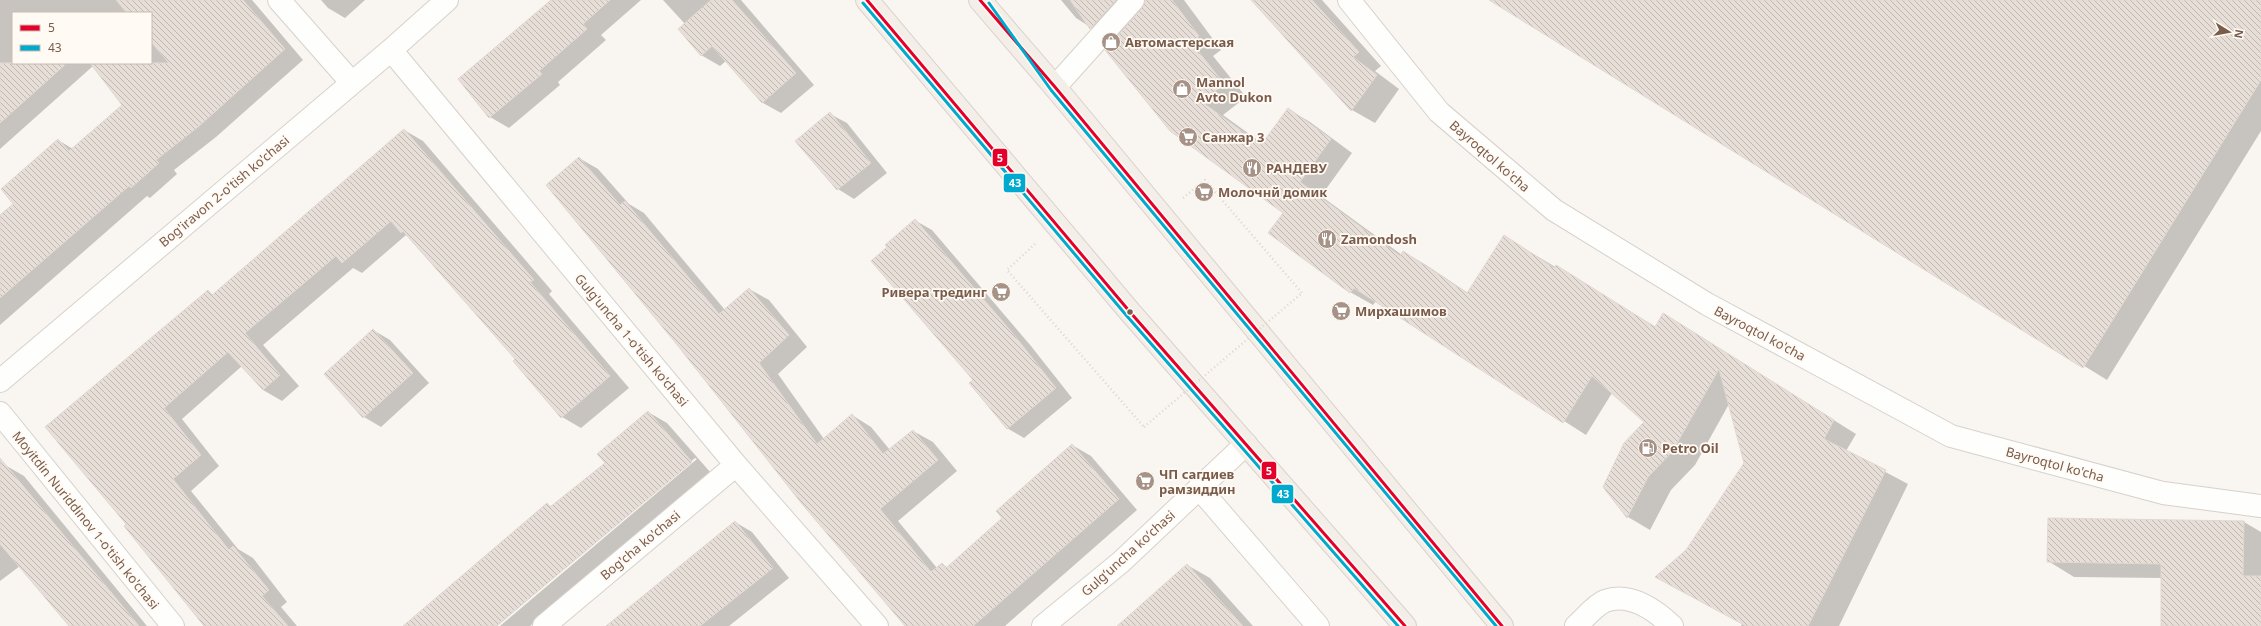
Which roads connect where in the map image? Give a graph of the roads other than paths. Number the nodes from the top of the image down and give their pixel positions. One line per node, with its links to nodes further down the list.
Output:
1 (279, 0): 9 (street)
2 (447, 0): 8 (street, Bog'iravon 2-o'tish ko'chasi)
3 (867, 0): 13 (main road)
4 (980, 0): 10 (main road)
5 (994, 0): 10 (main road)
6 (1133, 0): 10 (street)
7 (1349, 0): 16 (street, Bayroqtol ko'cha)
8 (391, 50): 9 (street, Bog'iravon 2-o'tish ko'chasi); 14 (street, Gulg'uncha 1-o'tish ko'chasi)
9 (352, 84): 11 (street, Bog'iravon 2-o'tish ko'chasi)
10 (1055, 87): 23 (main road)
11 (0, 381)
12 (0, 413): 18 (street, Moyitdin Nuriddinov 1-o'tish ko'chasi)
13 (1246, 444): 15 (street, Gulgʻuncha koʻchasi); 17 (main road)
14 (736, 465): 19 (street, Bog'cha ko'chasi); 20 (street, Gulg'uncha 1-o'tish ko'chasi)
15 (1199, 488): 21 (street, Gulgʻuncha koʻchasi); 22 (street)
16 (2261, 506)
17 (1402, 624)
18 (173, 626)
19 (544, 626)
20 (877, 626)
21 (1043, 626)
22 (1318, 626)
23 (1502, 626)
24 (1576, 626): 25 (street)
25 (1672, 626)

